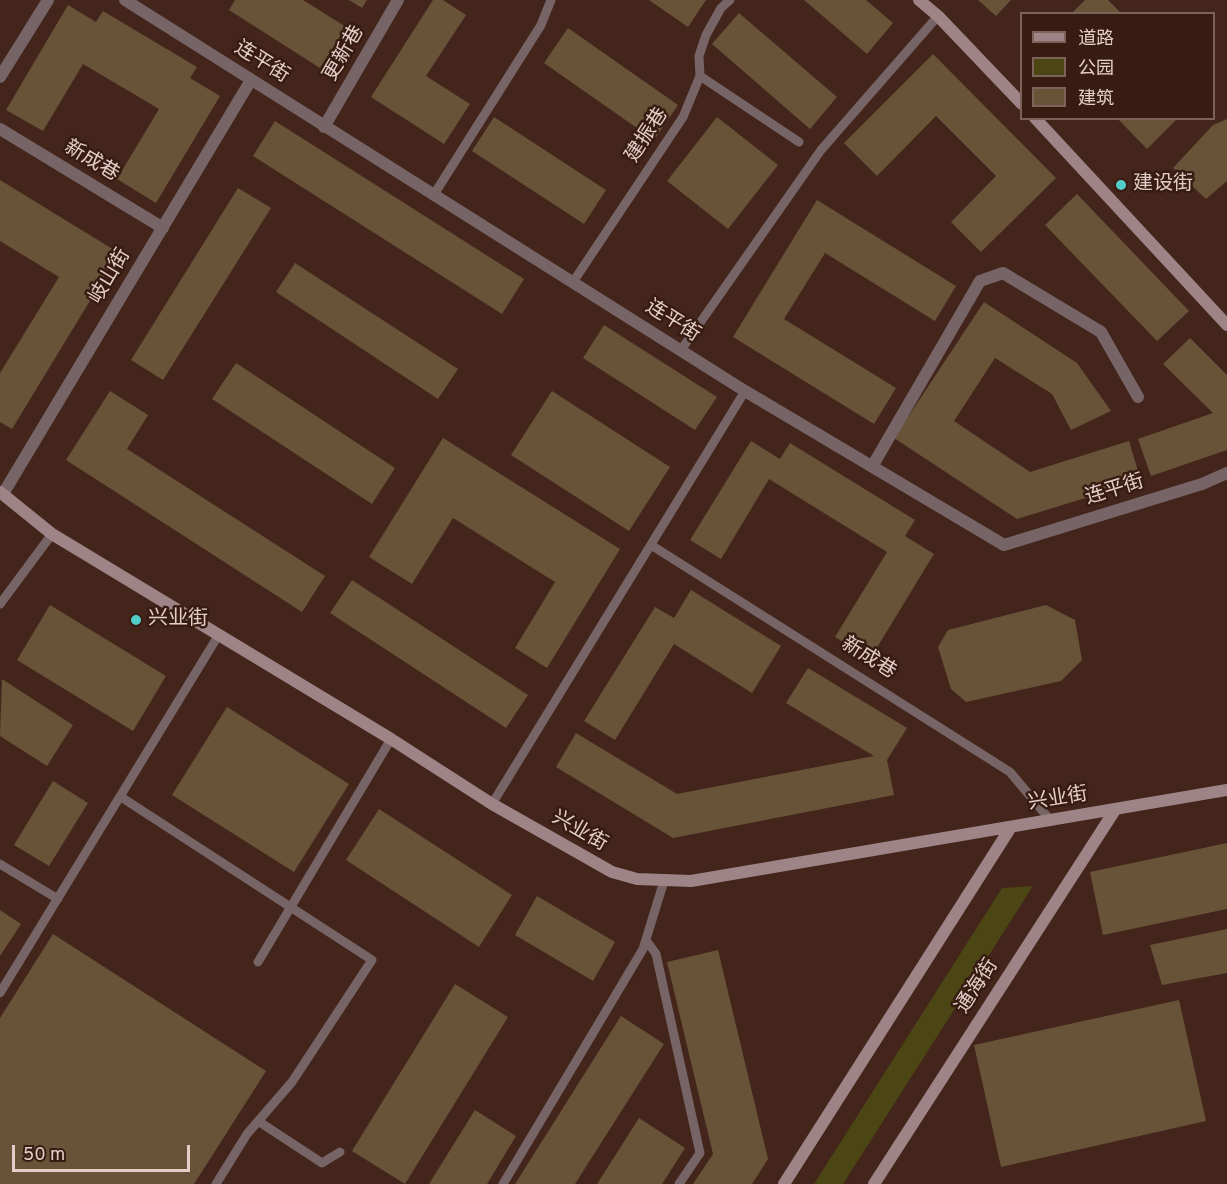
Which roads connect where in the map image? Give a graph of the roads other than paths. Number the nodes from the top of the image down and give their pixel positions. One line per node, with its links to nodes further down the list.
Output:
1 (48, 0): 8 (street)
2 (125, 0): 10 (street, 连平街)
3 (399, 0): 13 (street, 更新巷)
4 (551, 0): 16 (lane)
5 (730, 0): 9 (lane, 建振巷)
6 (919, 0): 7 (main road)
7 (938, 16): 11 (main road); 20 (lane)
8 (0, 76)
9 (700, 76): 15 (lane); 18 (lane, 建振巷)
10 (251, 80): 13 (street, 连平街); 17 (street, 岐山街)
11 (1020, 102)
12 (1037, 120): 19 (main road)
13 (324, 127): 16 (street, 连平街)
14 (0, 129): 17 (street, 新成巷)
15 (800, 142)
16 (433, 196): 18 (street, 连平街)
17 (163, 228): 25 (street, 岐山街)
18 (573, 282): 20 (street, 连平街)
19 (1227, 325)
20 (681, 351): 21 (street, 连平街)
21 (746, 391): 23 (street, 连平街); 27 (lane)
22 (1138, 397): 23 (street)
23 (873, 465): 24 (street, 连平街)
24 (1227, 473)
25 (2, 493): 26 (main road, 兴业街)
26 (52, 534): 28 (lane); 29 (main road, 兴业街)
27 (651, 545): 33 (lane); 35 (lane, 新成巷)
28 (0, 604)
29 (218, 636): 30 (main road, 兴业街); 32 (lane)
30 (392, 739): 33 (main road, 兴业街); 40 (lane)
31 (1227, 790): 34 (main road, 兴业街)
32 (121, 797): 39 (lane); 40 (lane)
33 (492, 804): 38 (main road, 兴业街)
34 (1115, 810): 35 (main road, 兴业街); 50 (main road, 通海街)
35 (1050, 821): 36 (main road, 兴业街)
36 (1011, 827): 38 (main road, 兴业街); 49 (main road)
37 (0, 864): 39 (lane)
38 (663, 882): 41 (lane)
39 (58, 899): 43 (lane)
40 (292, 908): 42 (lane); 44 (lane)
41 (646, 940): 47 (lane); 48 (lane)
42 (258, 962)
43 (0, 993)
44 (258, 1121): 45 (lane); 46 (lane)
45 (340, 1152)
46 (216, 1184)
47 (503, 1184)
48 (680, 1184)
49 (784, 1184)
50 (874, 1184)

